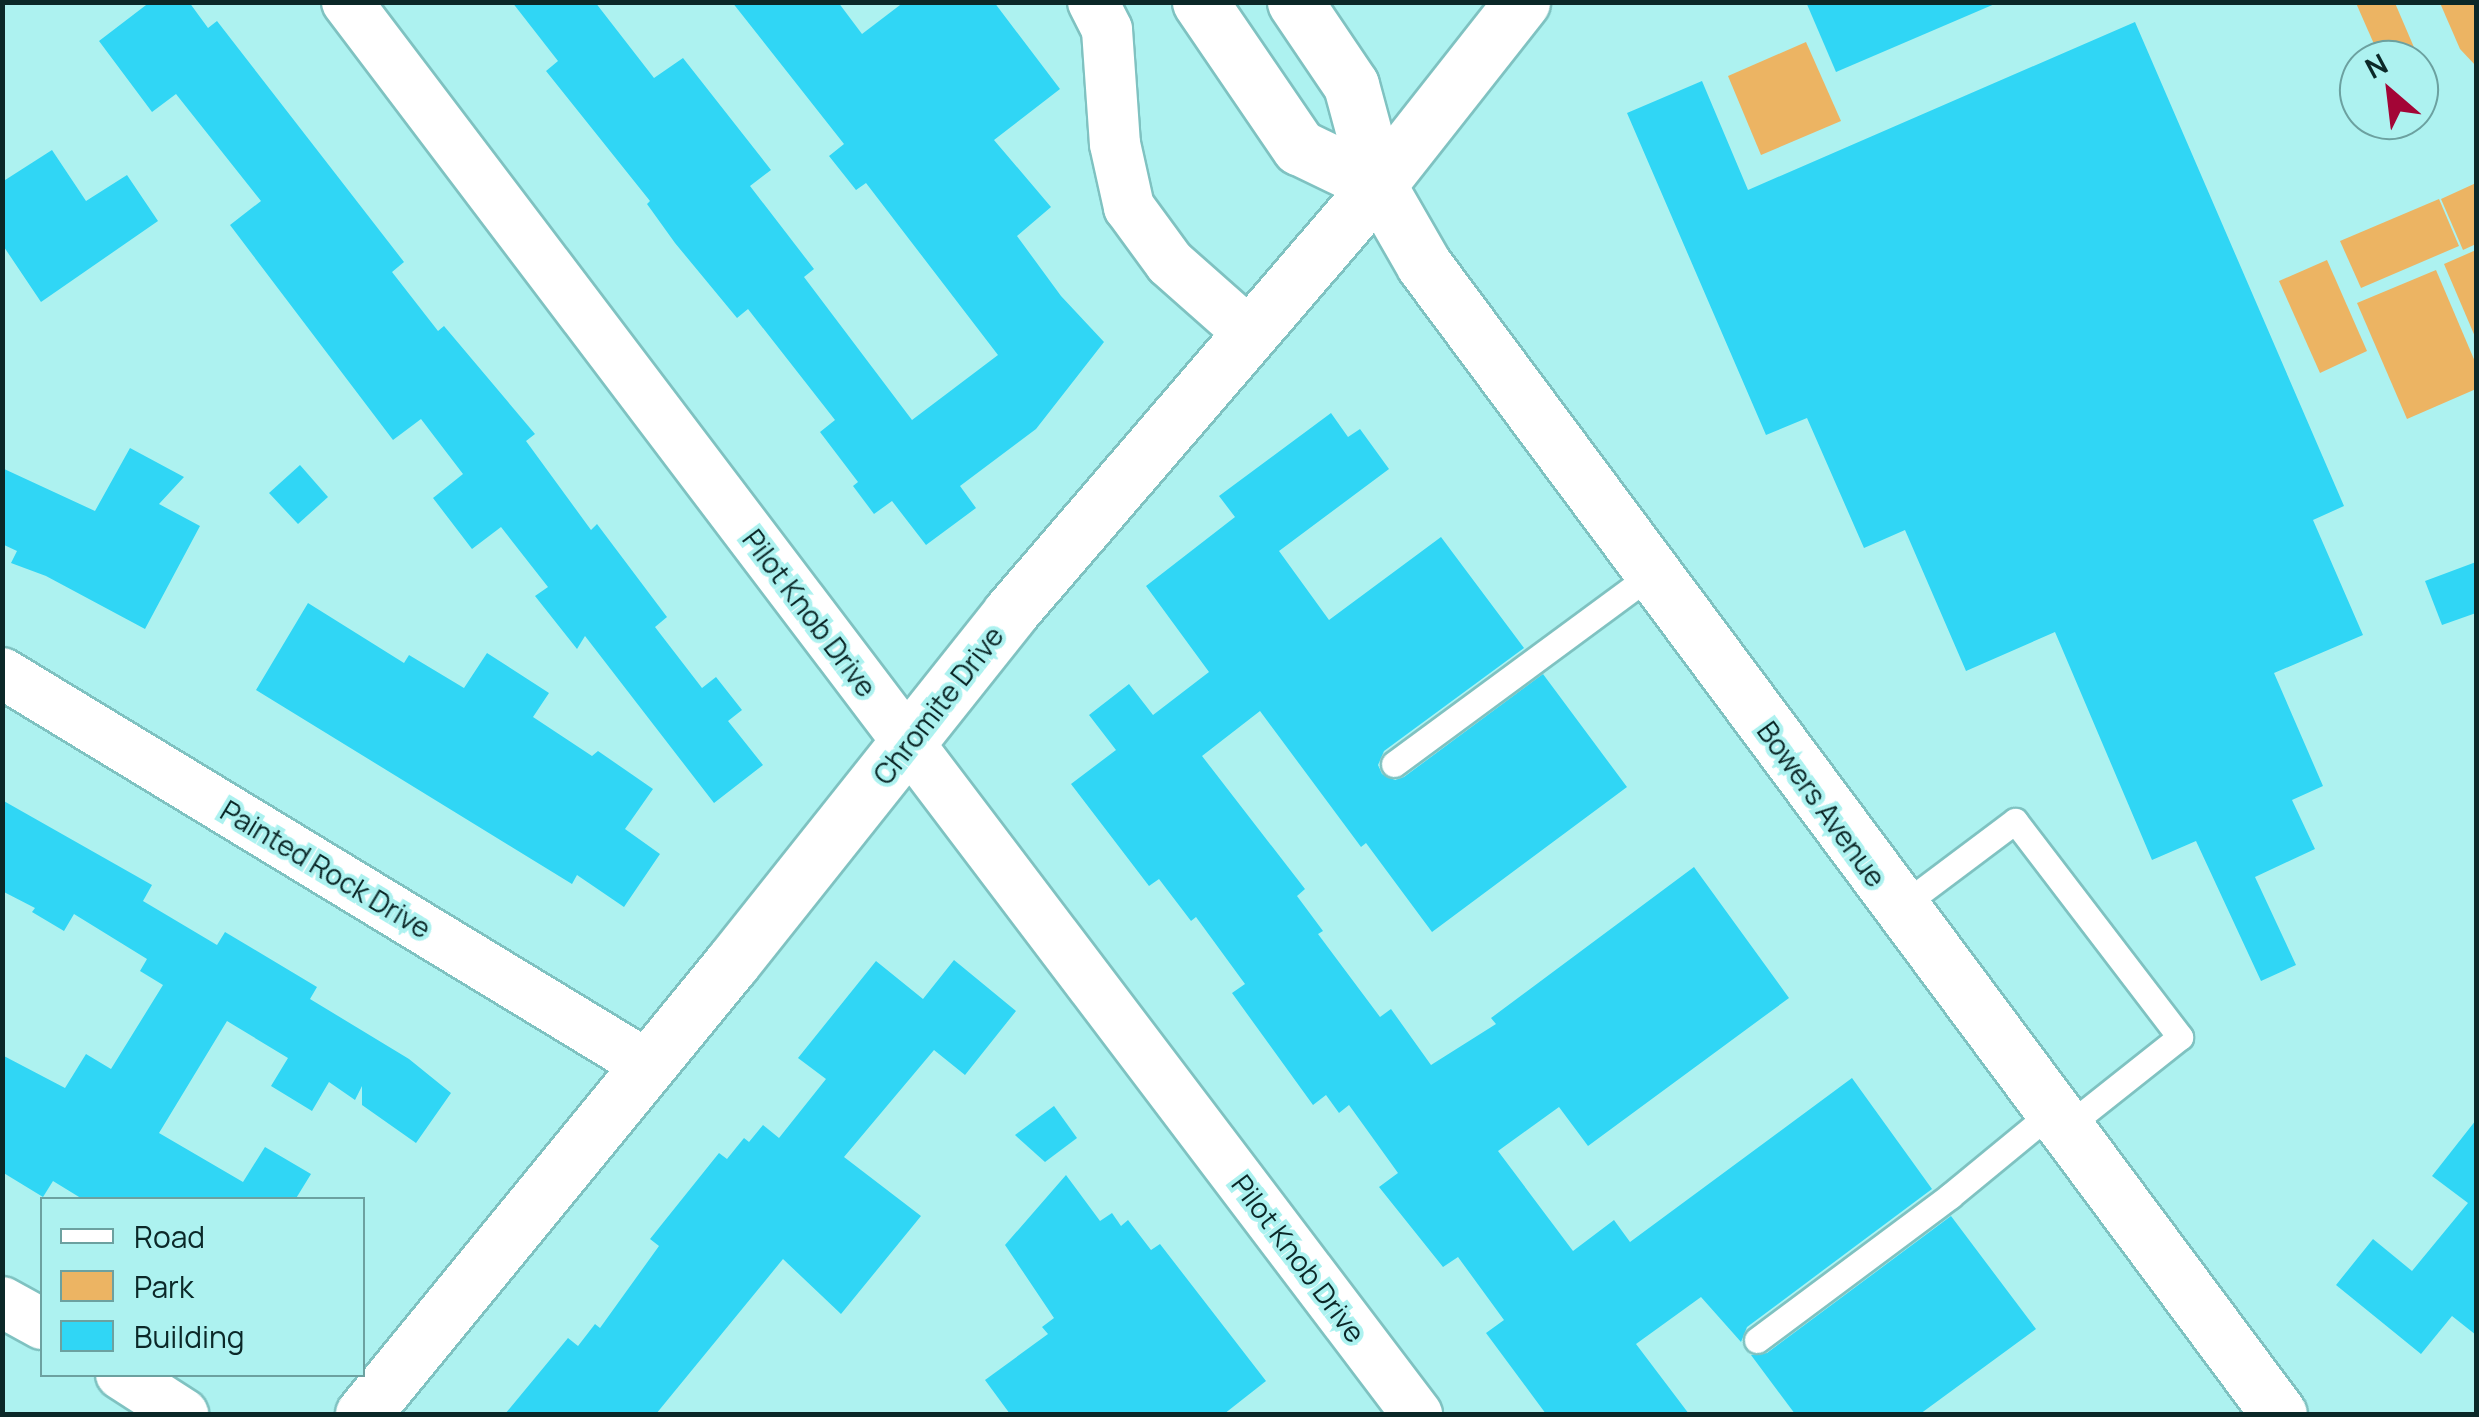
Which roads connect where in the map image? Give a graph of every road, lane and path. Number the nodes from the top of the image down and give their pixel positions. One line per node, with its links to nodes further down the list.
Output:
1 (347, 2): 10 (street, Pilot Knob Drive)
2 (1093, 2): 7 (street)
3 (1200, 2): 6 (main road)
4 (1295, 2): 6 (main road, Bowers Avenue)
5 (1522, 2): 6 (main road, Chromite Drive)
6 (1378, 184): 7 (main road, Chromite Drive); 8 (main road, Bowers Avenue)
7 (1249, 334): 10 (main road, Chromite Drive)
8 (1653, 573): 11 (lane); 12 (main road, Bowers Avenue)
9 (2, 673): 13 (street, Painted Rock Drive)
10 (908, 743): 13 (main road, Chromite Drive); 21 (street, Pilot Knob Drive)
11 (1394, 764)
12 (1898, 908): 14 (main road, Bowers Avenue); 14 (lane)
13 (649, 1066): 20 (main road, Chromite Drive)
14 (2058, 1120): 17 (lane); 22 (main road, Bowers Avenue)
15 (2, 1302): 16 (street)
16 (40, 1323)
17 (1758, 1340)
18 (125, 1377): 19 (street)
19 (182, 1414)
20 (363, 1414)
21 (1418, 1414)
22 (2279, 1414)

